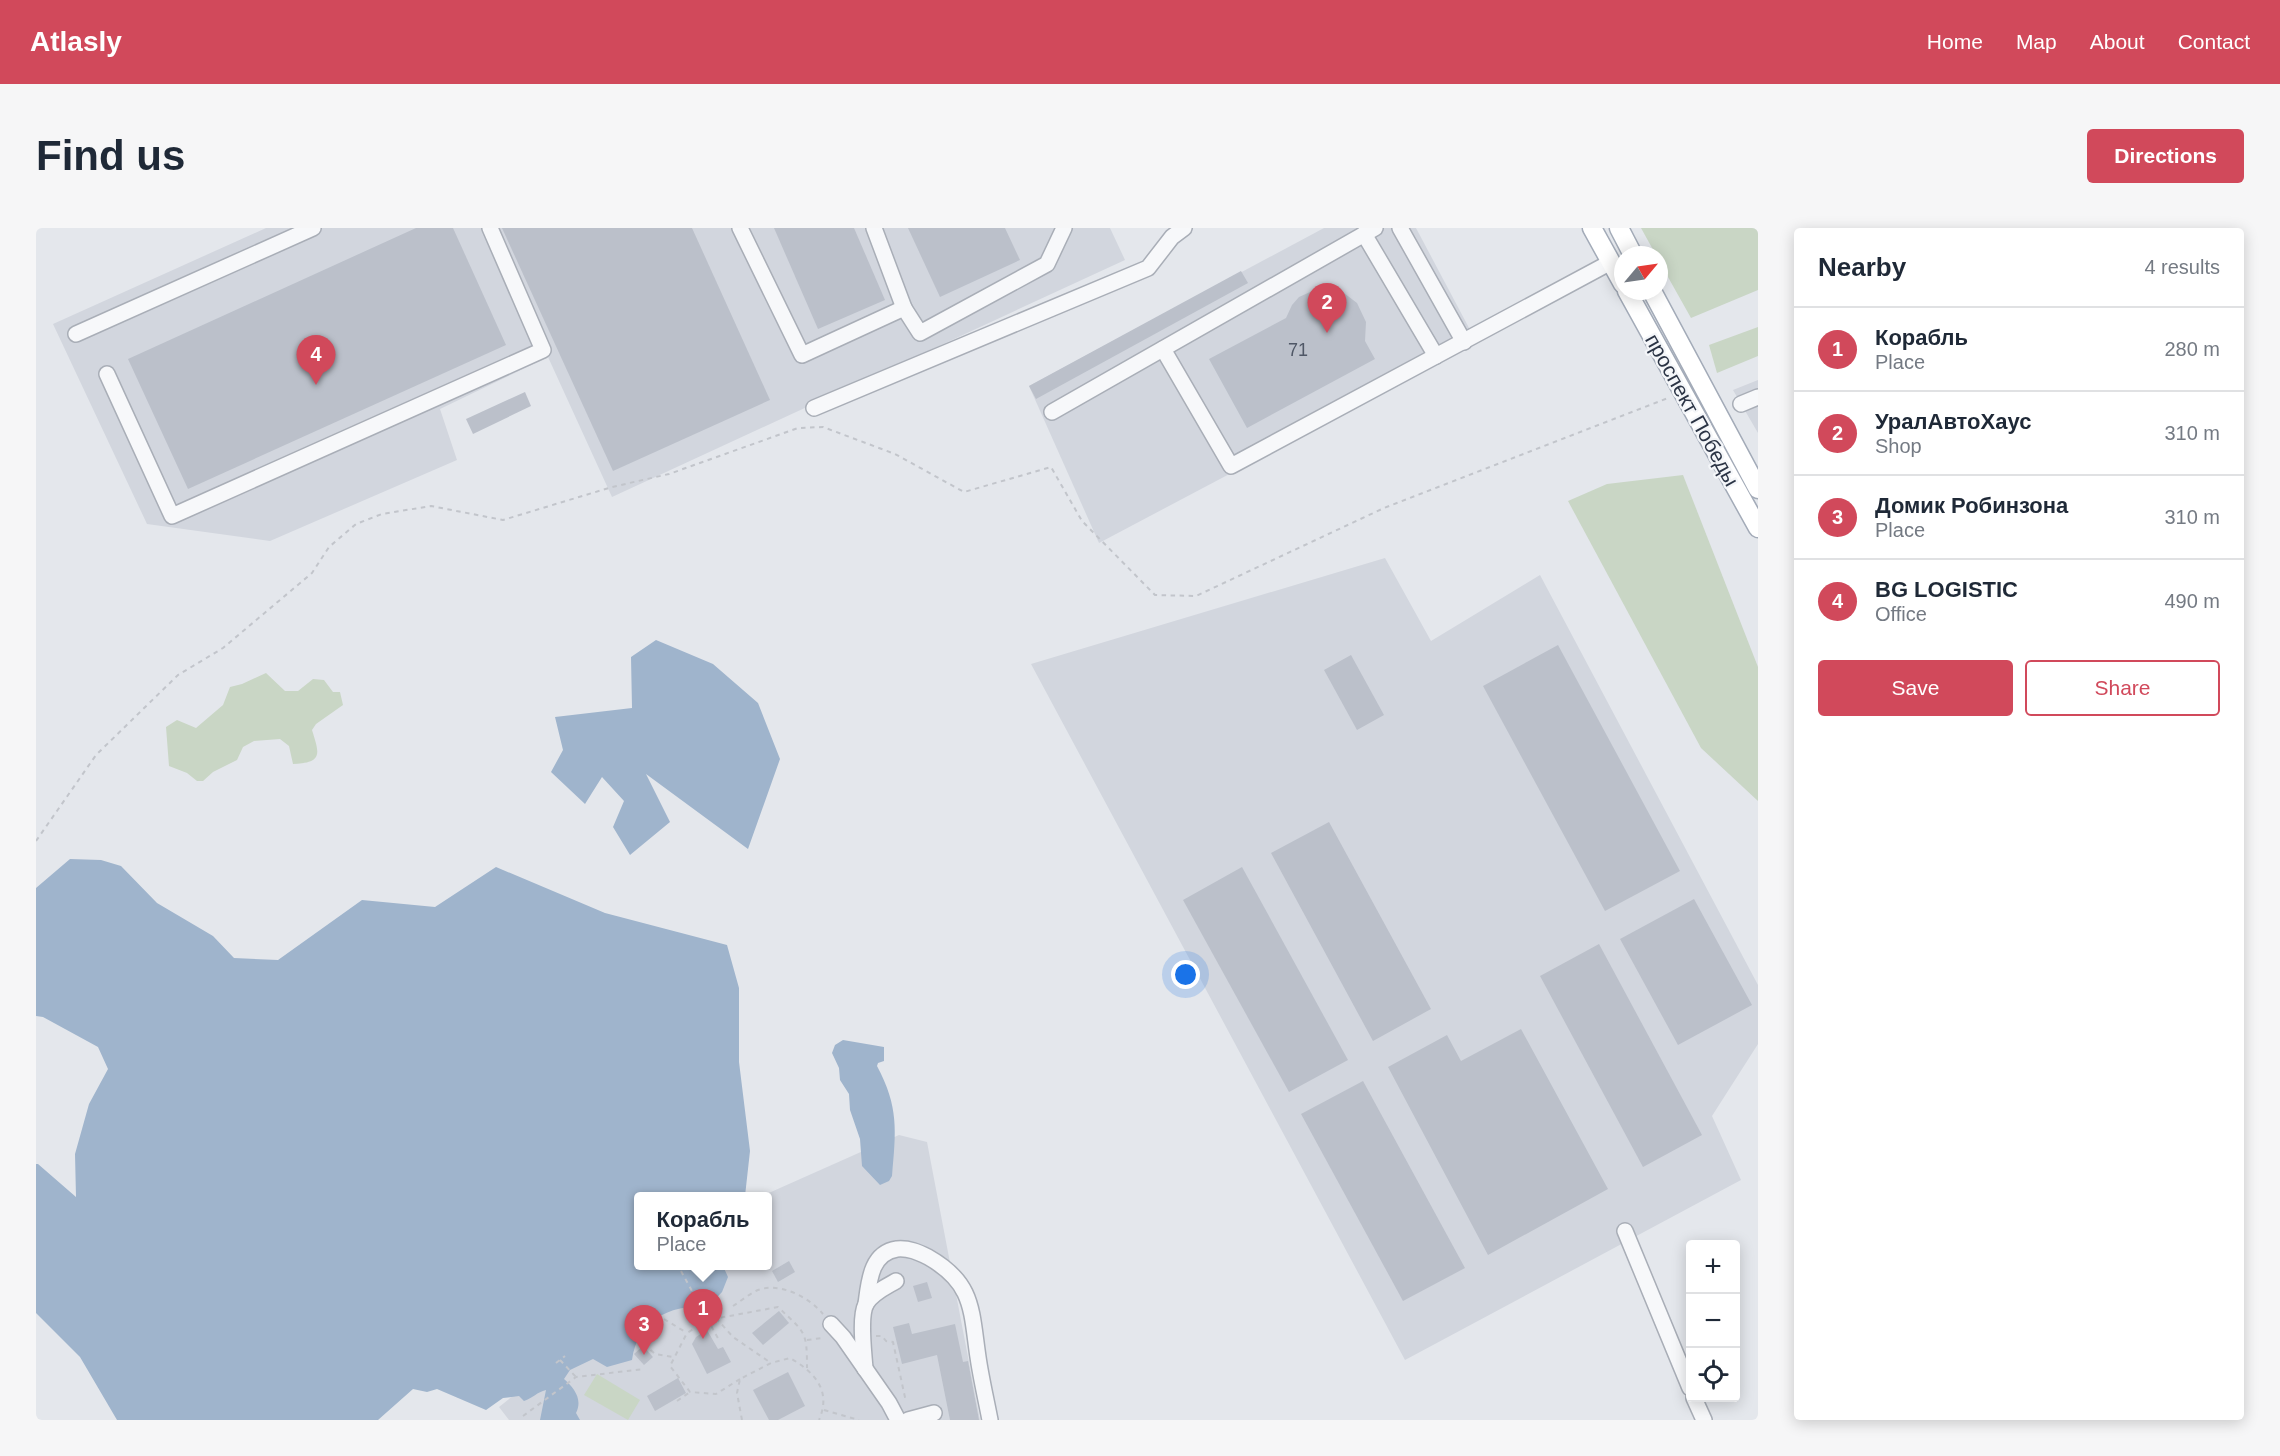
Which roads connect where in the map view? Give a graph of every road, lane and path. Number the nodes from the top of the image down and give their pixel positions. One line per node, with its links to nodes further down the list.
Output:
1 (314, 228): 17 (lane)
2 (490, 228): 21 (lane)
3 (740, 228): 16 (lane)
4 (874, 228): 16 (lane)
5 (1064, 228): 16 (lane)
6 (1184, 228): 25 (lane)
7 (1400, 228): 18 (lane)
8 (1592, 228): 12 (main road)
9 (1619, 228): 11 (main road)
10 (1370, 231): 19 (lane); 20 (lane)
11 (1628, 246)
12 (1611, 262): 13 (main road); 18 (lane)
13 (1614, 268)
14 (1632, 300): 22 (main road, проспект Победы)
15 (1657, 300): 27 (main road, проспект Победы)
16 (904, 308)
17 (76, 334)
18 (1464, 342): 20 (lane)
19 (1163, 349): 20 (lane); 26 (lane)
20 (1436, 356)
21 (107, 374)
22 (1682, 392): 28 (main road, проспект Победы); 29 (path)
23 (1758, 397): 24 (lane)
24 (1741, 404)
25 (814, 408)
26 (1052, 412)
27 (1758, 489)
28 (1758, 528)
29 (36, 842)
30 (1625, 1231): 51 (lane)
31 (681, 1271): 37 (path)
32 (896, 1281): 33 (lane)
33 (866, 1304): 49 (lane); 64 (lane)
34 (733, 1306): 38 (path)
35 (716, 1318): 37 (path); 46 (path); 47 (path)
36 (664, 1319): 39 (path)
37 (708, 1320): 39 (path); 40 (path)
38 (831, 1324): 49 (lane)
39 (687, 1333): 43 (path)
40 (720, 1342)
41 (644, 1344): 43 (path)
42 (565, 1356): 44 (path)
43 (674, 1357): 53 (path)
44 (560, 1360): 45 (path); 50 (path)
45 (556, 1363)
46 (771, 1363): 47 (path); 52 (path)
47 (807, 1368): 56 (path)
48 (644, 1369): 50 (path)
49 (865, 1370): 62 (lane)
50 (576, 1377): 58 (path)
51 (1686, 1378)
52 (740, 1379): 53 (path); 59 (path)
53 (690, 1392): 54 (path)
54 (677, 1401)
55 (1696, 1402): 65 (lane)
56 (824, 1410): 60 (path); 61 (path)
57 (934, 1413): 63 (lane)
58 (523, 1416)
59 (742, 1420)
60 (819, 1420)
61 (859, 1420)
62 (898, 1420)
63 (908, 1420)
64 (990, 1420)
65 (1704, 1420)

